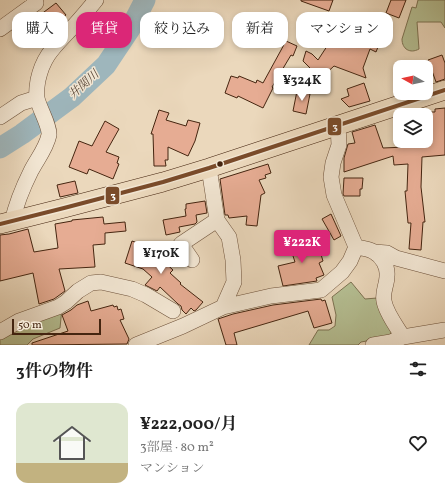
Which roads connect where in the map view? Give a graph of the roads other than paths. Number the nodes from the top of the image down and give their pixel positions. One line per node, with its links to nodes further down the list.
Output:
1 (34, 0): 3 (street)
2 (96, 0): 5 (street)
3 (0, 29)
4 (445, 90): 7 (main road)
5 (38, 102): 6 (street); 10 (street)
6 (0, 117)
7 (338, 125): 8 (main road); 11 (street)
8 (209, 168): 9 (street); 10 (main road)
9 (217, 220): 13 (street); 15 (street)
10 (6, 223)
11 (356, 247): 12 (street); 15 (street)
12 (374, 252): 14 (street); 19 (street)
13 (192, 260)
14 (445, 270)
15 (223, 307): 20 (street)
16 (173, 311): 18 (street)
17 (445, 330): 19 (street)
18 (0, 332)
19 (403, 337): 21 (street)
20 (144, 344)
21 (373, 345)

